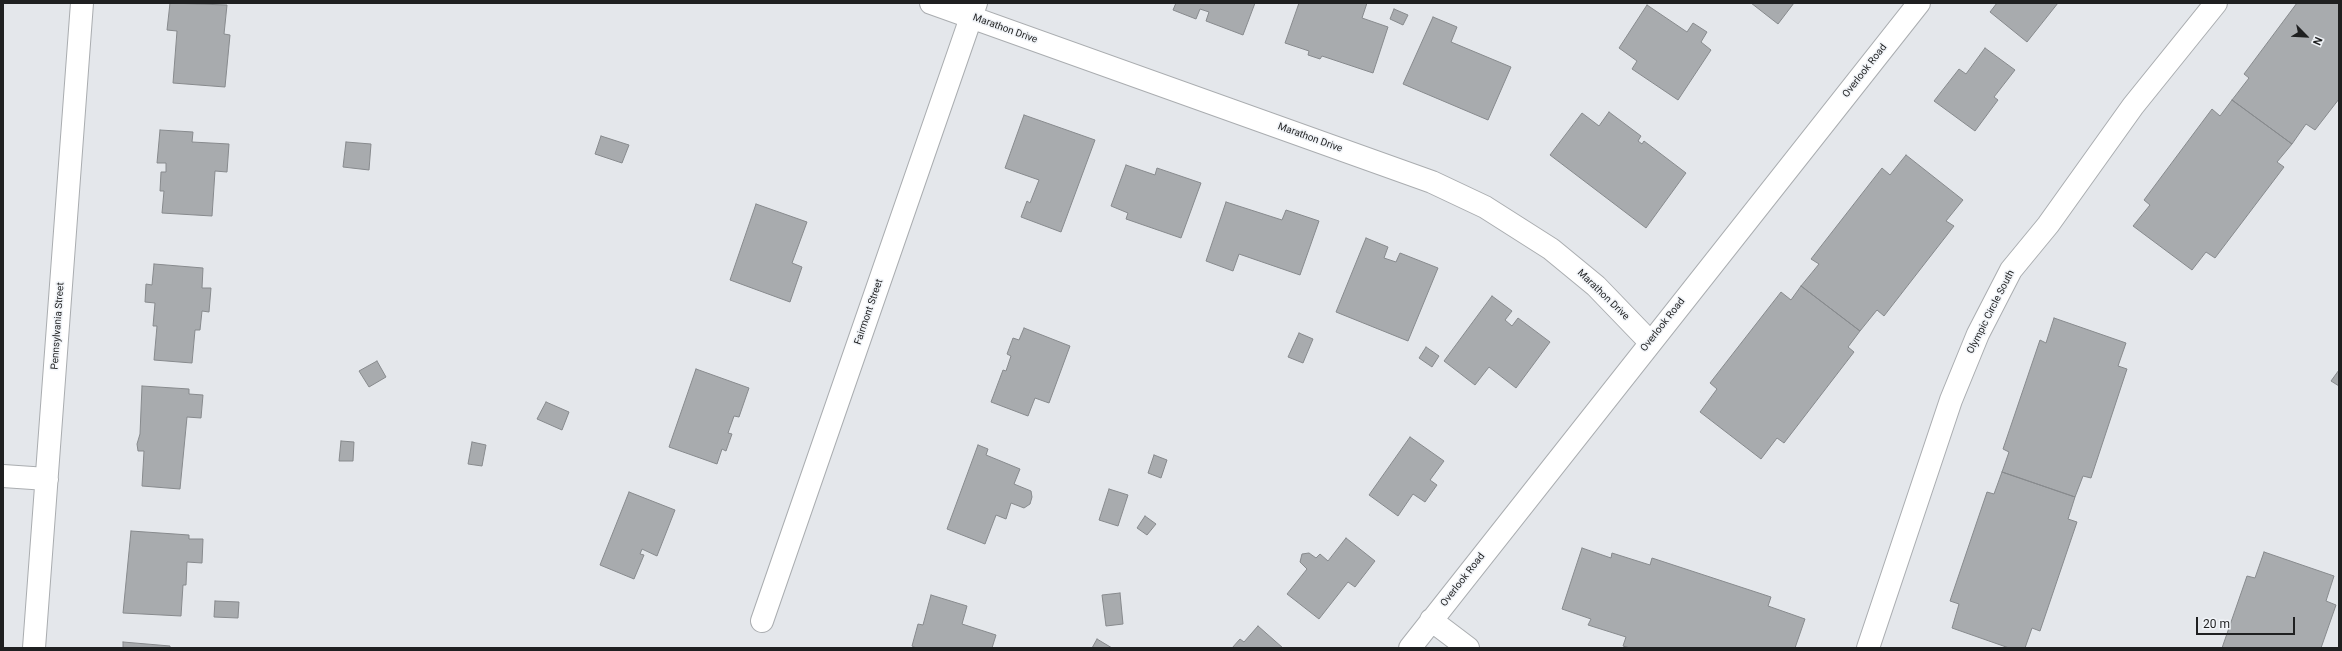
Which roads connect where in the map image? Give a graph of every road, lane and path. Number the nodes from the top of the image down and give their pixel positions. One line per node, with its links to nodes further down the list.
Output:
1 (82, 3): 8 (street, Pennsylvania Street)
2 (931, 3): 5 (street, Marathon Drive)
3 (1918, 3): 6 (street, Overlook Road)
4 (2216, 3): 14 (street, Olympic Circle South)
5 (974, 10): 6 (street, Marathon Drive); 10 (street, Fairmont Street)
6 (1650, 342): 9 (street, Overlook Road)
7 (3, 476): 8 (street)
8 (47, 479): 11 (street, Pennsylvania Street)
9 (1431, 620): 12 (street, Overlook Road); 13 (street)
10 (762, 621)
11 (34, 648)
12 (1410, 648)
13 (1468, 648)
14 (1868, 648)

